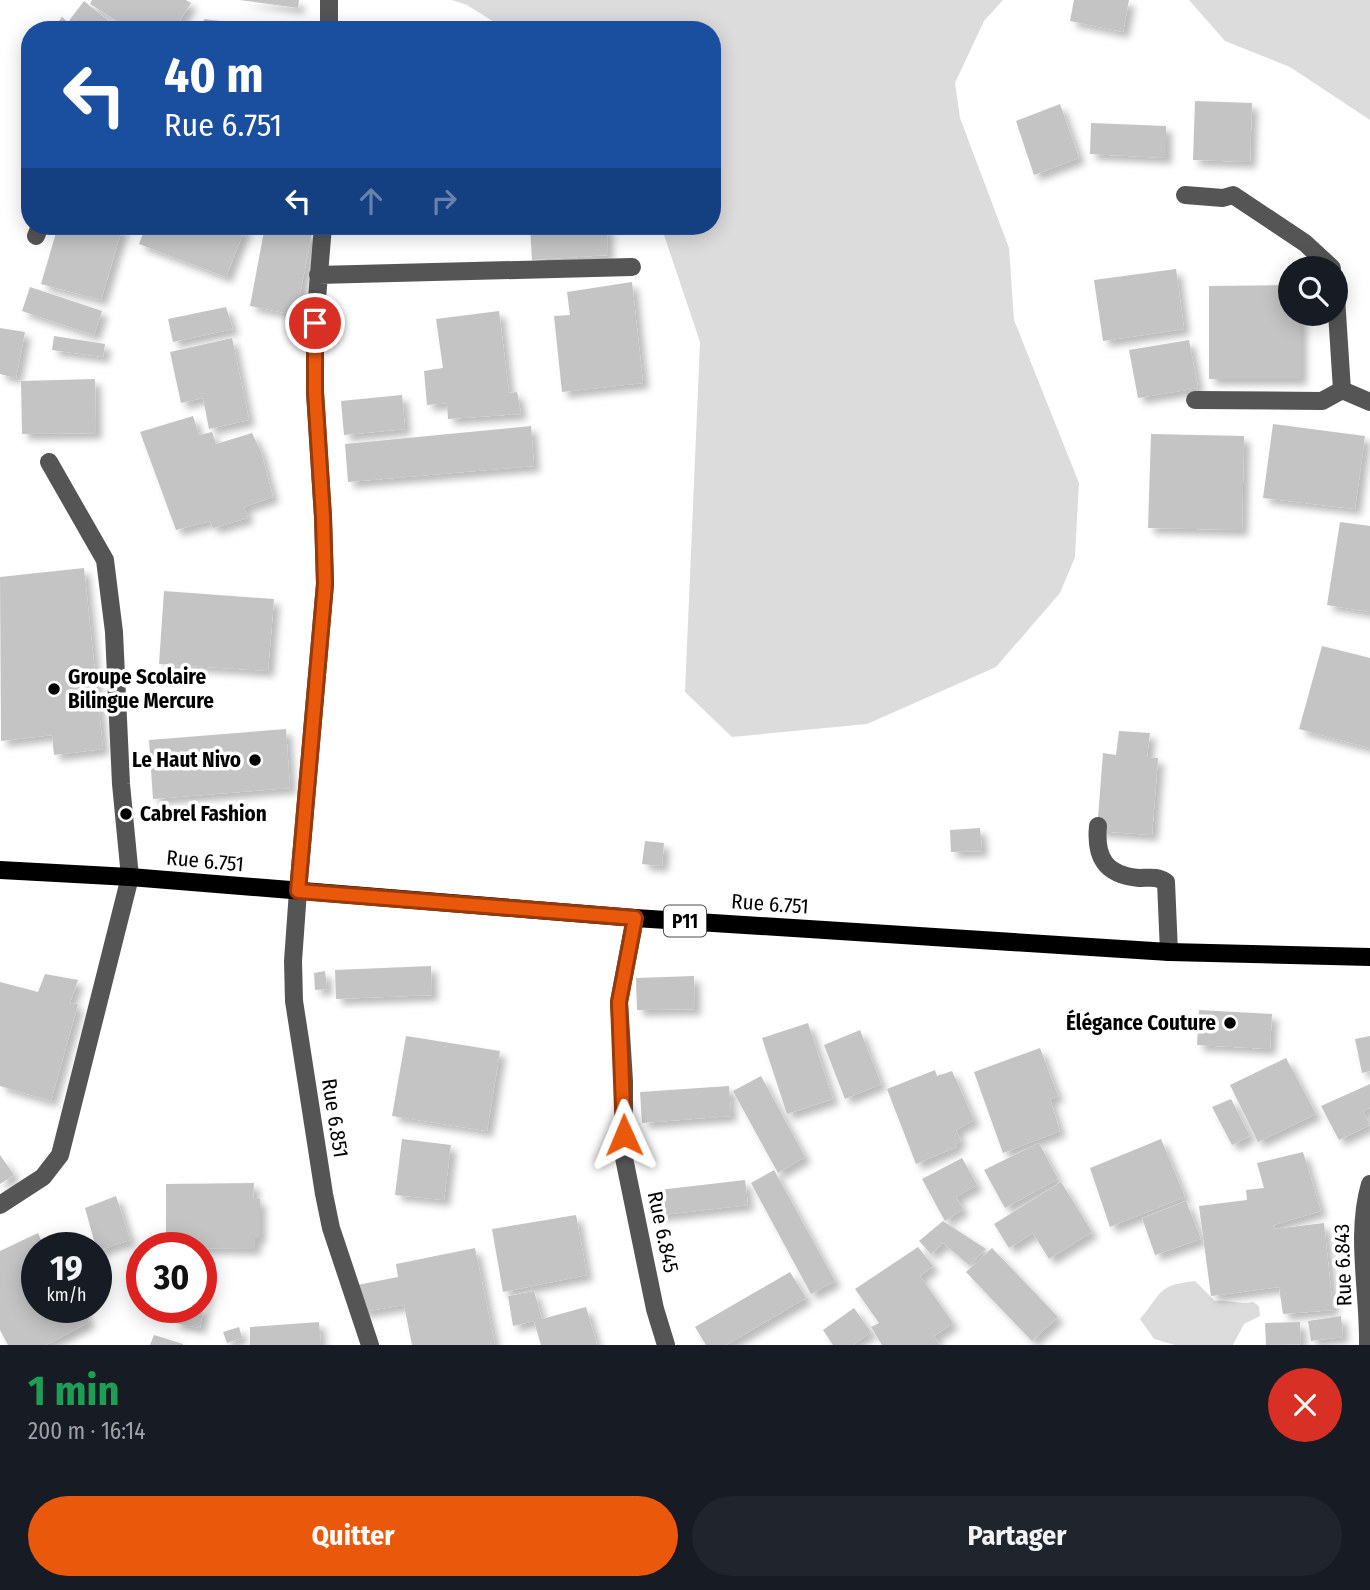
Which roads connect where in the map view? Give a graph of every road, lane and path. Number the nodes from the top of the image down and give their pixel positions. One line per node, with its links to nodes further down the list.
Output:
1 (329, 0): 2 (street)
2 (329, 21)
3 (1185, 195): 5 (street)
4 (322, 235): 7 (street, Rue 6.851)
5 (1319, 256)
6 (632, 267): 7 (street)
7 (318, 275): 16 (street, Rue 6.851)
8 (1338, 326): 9 (street)
9 (1342, 390): 10 (street); 11 (street)
10 (1195, 400)
11 (1370, 402)
12 (49, 462): 15 (street)
13 (1098, 825): 18 (street)
14 (0, 870): 15 (main road, Rue 6.751 / P11)
15 (130, 877): 16 (main road, Rue 6.751 / P11); 21 (street)
16 (298, 891): 17 (main road, Rue 6.751 / P11); 22 (street, Rue 6.851)
17 (635, 918): 18 (main road, Rue 6.751 / P11); 23 (street, Rue 6.845)
18 (1169, 952): 19 (main road, Rue 6.751 / P11)
19 (1370, 957)
20 (1370, 1184): 24 (street, Rue 6.843)
21 (0, 1205)
22 (370, 1345)
23 (666, 1345)
24 (1367, 1345)

